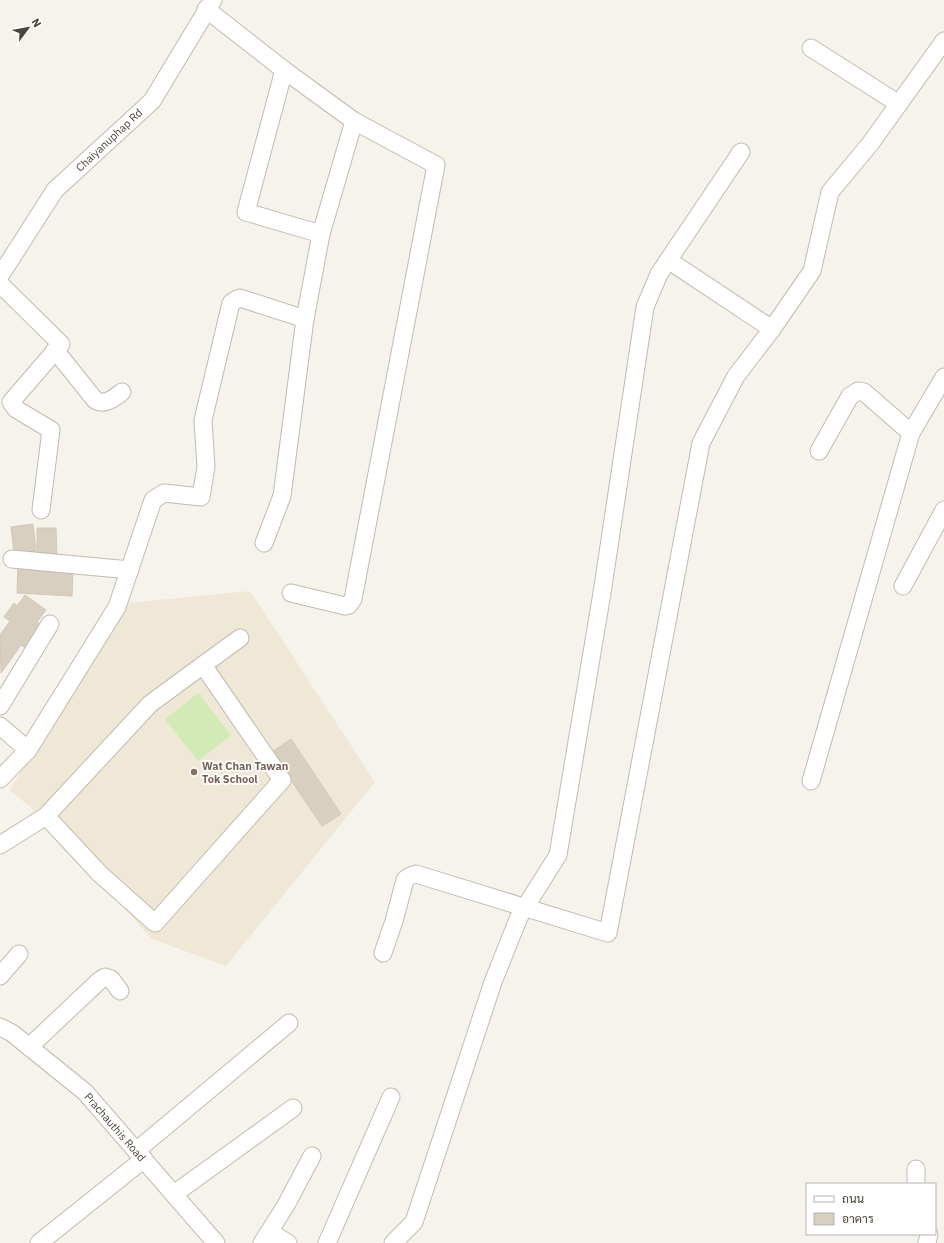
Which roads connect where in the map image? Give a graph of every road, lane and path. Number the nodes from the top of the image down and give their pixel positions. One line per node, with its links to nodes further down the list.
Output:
1 (210, 4): 4 (street); 10 (street, Chaiyanuphap Rd)
2 (944, 41): 5 (street)
3 (811, 48): 5 (street)
4 (284, 70): 6 (street); 8 (street)
5 (899, 104): 13 (street)
6 (354, 121): 8 (street); 25 (street)
7 (741, 152): 9 (street)
8 (321, 234): 12 (street)
9 (668, 260): 13 (street); 36 (street)
10 (0, 276)
11 (0, 284): 14 (street)
12 (304, 319): 21 (street); 23 (street)
13 (772, 329): 36 (street)
14 (55, 350): 16 (street); 19 (street)
15 (944, 377): 17 (street)
16 (122, 392)
17 (911, 433): 18 (street); 33 (street)
18 (819, 451)
19 (41, 510)
20 (944, 510): 24 (street)
21 (264, 543)
22 (12, 559): 23 (street)
23 (130, 570): 31 (street)
24 (903, 586)
25 (291, 592)
26 (50, 624): 29 (street)
27 (240, 638): 28 (street)
28 (203, 665): 34 (street); 34 (street)
29 (0, 706)
30 (0, 726): 31 (street)
31 (28, 750): 32 (street)
32 (0, 779)
33 (812, 781)
34 (46, 816): 35 (street)
35 (0, 844)
36 (524, 908): 37 (street); 54 (street)
37 (383, 953)
38 (19, 954): 39 (street)
39 (0, 976)
40 (120, 991): 43 (street)
41 (289, 1023): 46 (street)
42 (0, 1026): 43 (street, Prachauthis Road)
43 (29, 1047): 46 (street, Prachauthis Road)
44 (390, 1097): 53 (street)
45 (293, 1108): 48 (street)
46 (140, 1155): 48 (street, Prachauthis Road); 50 (street)
47 (312, 1156): 49 (street)
48 (174, 1194): 51 (street, Prachauthis Road)
49 (266, 1237): 52 (street)
50 (39, 1243)
51 (216, 1243)
52 (288, 1243)
53 (327, 1243)
54 (393, 1243)

